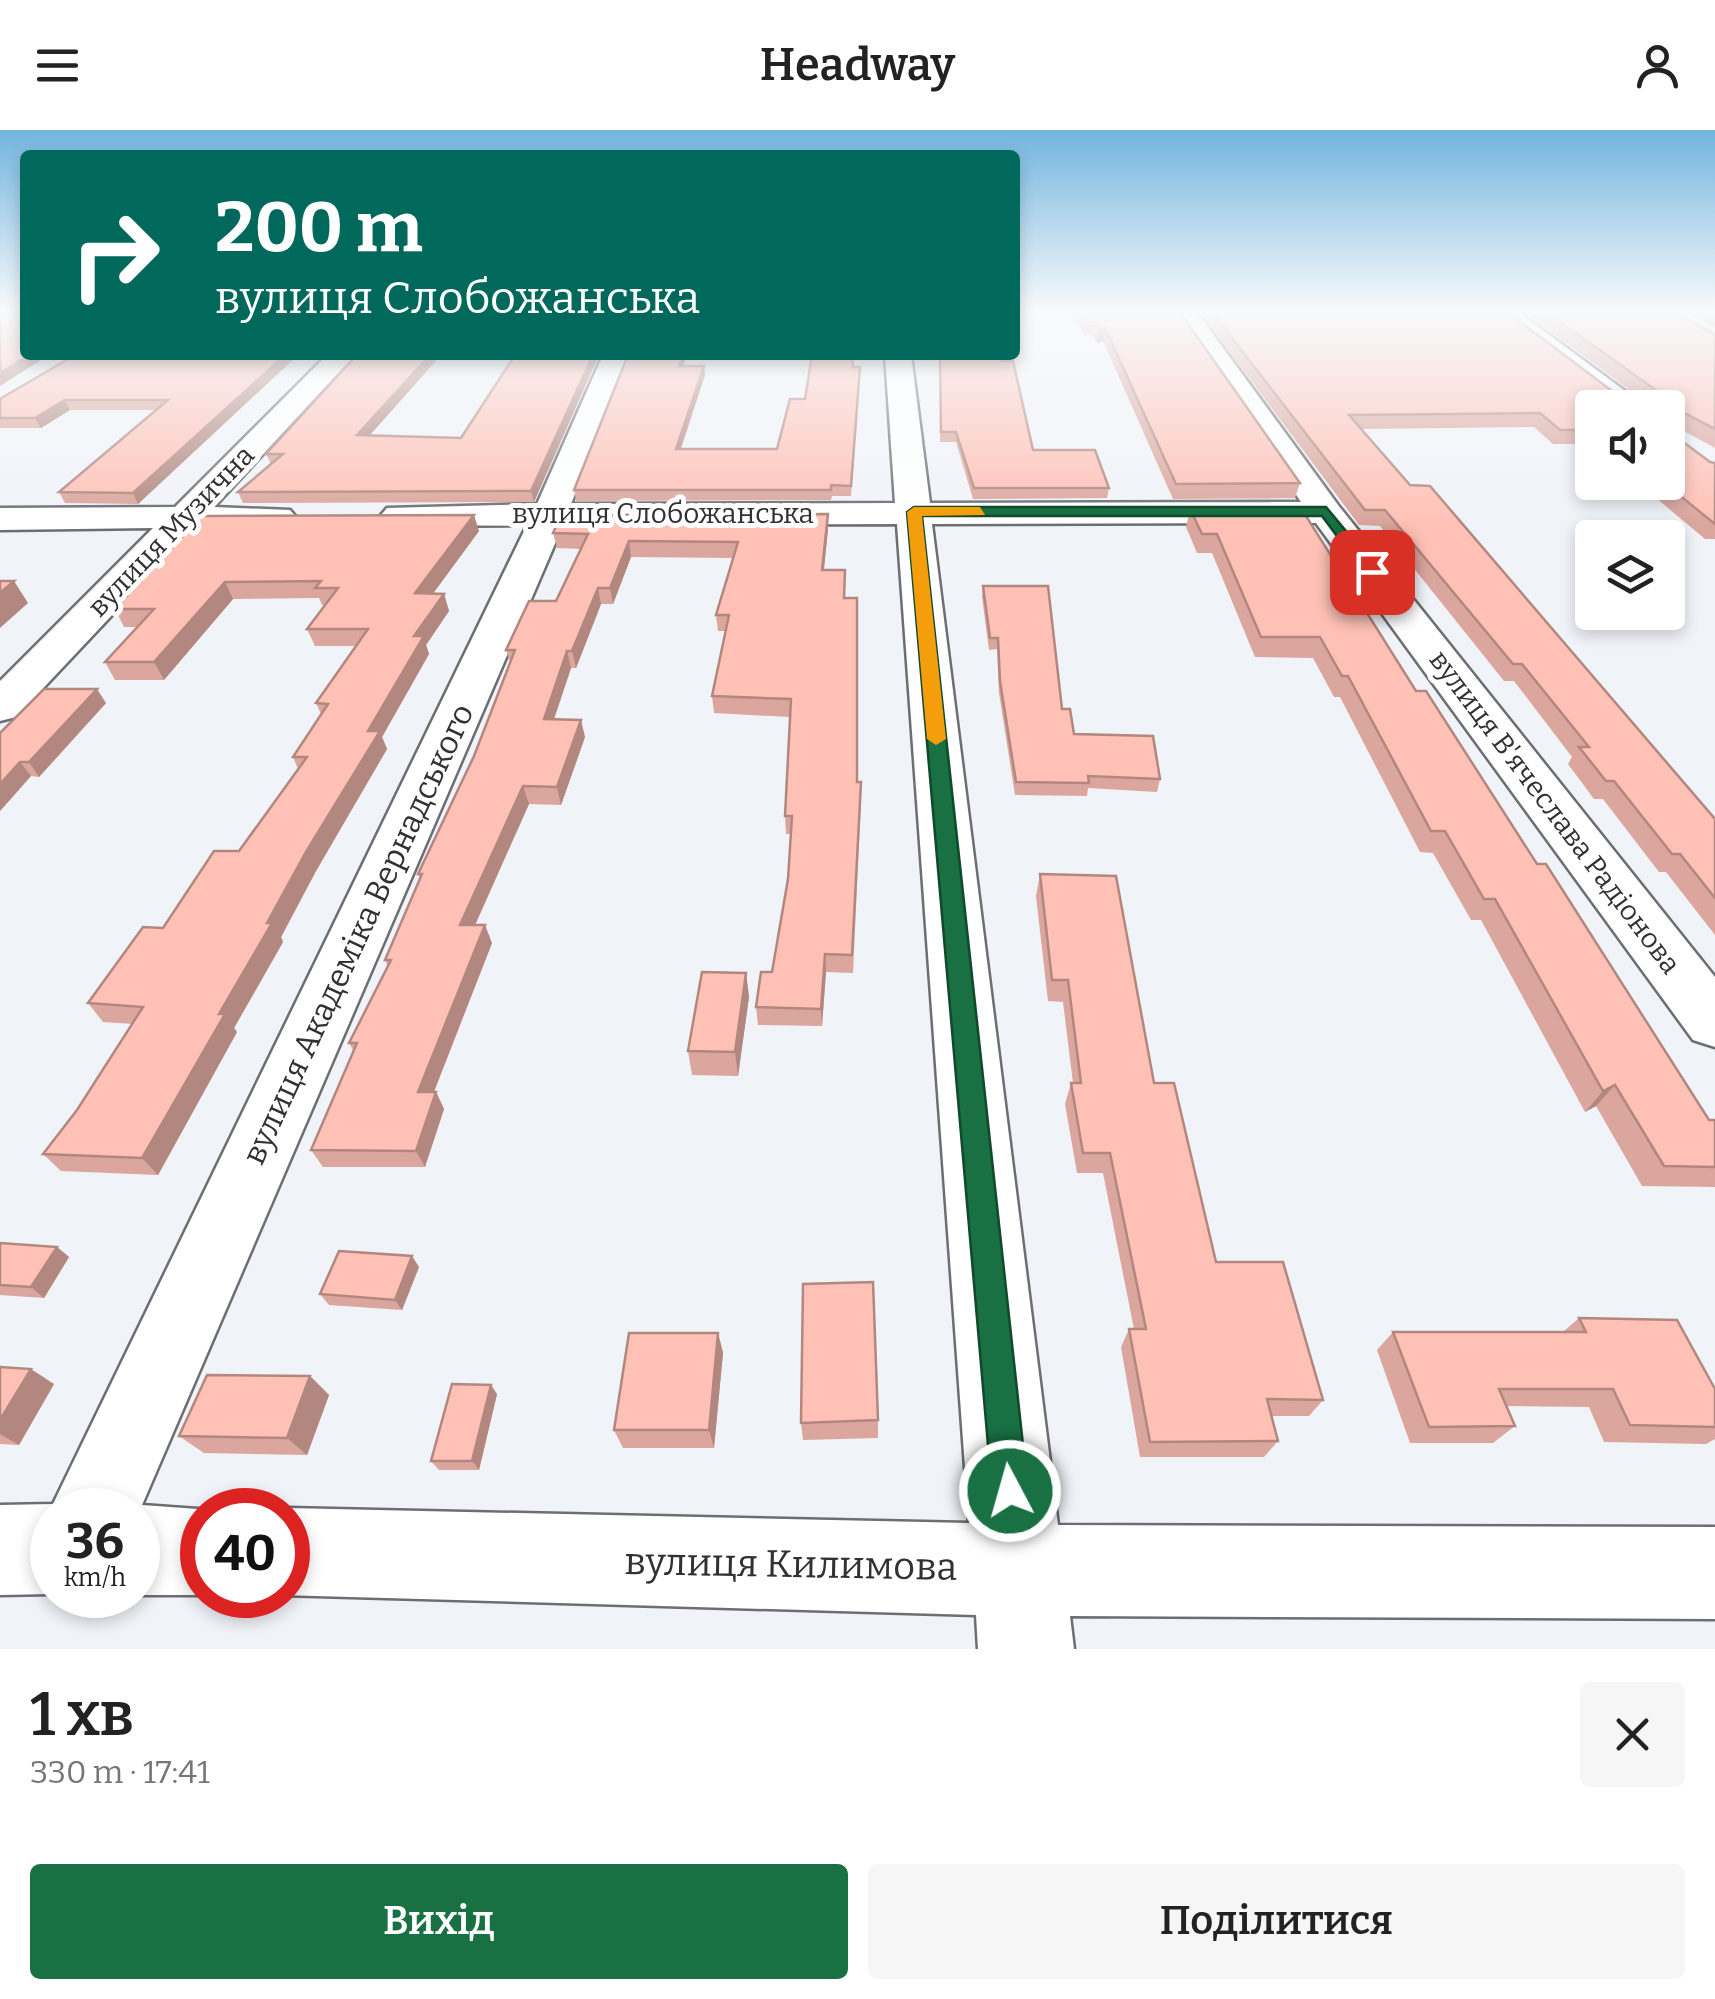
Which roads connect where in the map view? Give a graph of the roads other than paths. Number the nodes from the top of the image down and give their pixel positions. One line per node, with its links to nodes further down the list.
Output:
1 (316, 382): 10 (street, вулиця Музична)
2 (605, 382): 7 (street, вулиця Академіка Вернадського)
3 (901, 382): 5 (street)
4 (1234, 382): 6 (street, вулиця В'ячеслава Радіонова)
5 (914, 512): 6 (street, вулиця Слобожанська); 7 (street, вулиця Слобожанська); 19 (street)
6 (1326, 512): 13 (street, вулиця В'ячеслава Радіонова)
7 (550, 514): 9 (street, вулиця Слобожанська); 14 (street, вулиця Академіка Вернадського)
8 (320, 516): 10 (street)
9 (358, 516)
10 (185, 518): 11 (street); 12 (street, вулиця Музична)
11 (0, 519)
12 (0, 707)
13 (1715, 1022)
14 (105, 1488)
15 (30, 1549): 16 (street)
16 (0, 1550)
17 (310, 1555): 19 (street, вулиця Килимова)
18 (1715, 1574): 19 (street, вулиця Килимова)
19 (1022, 1609)

